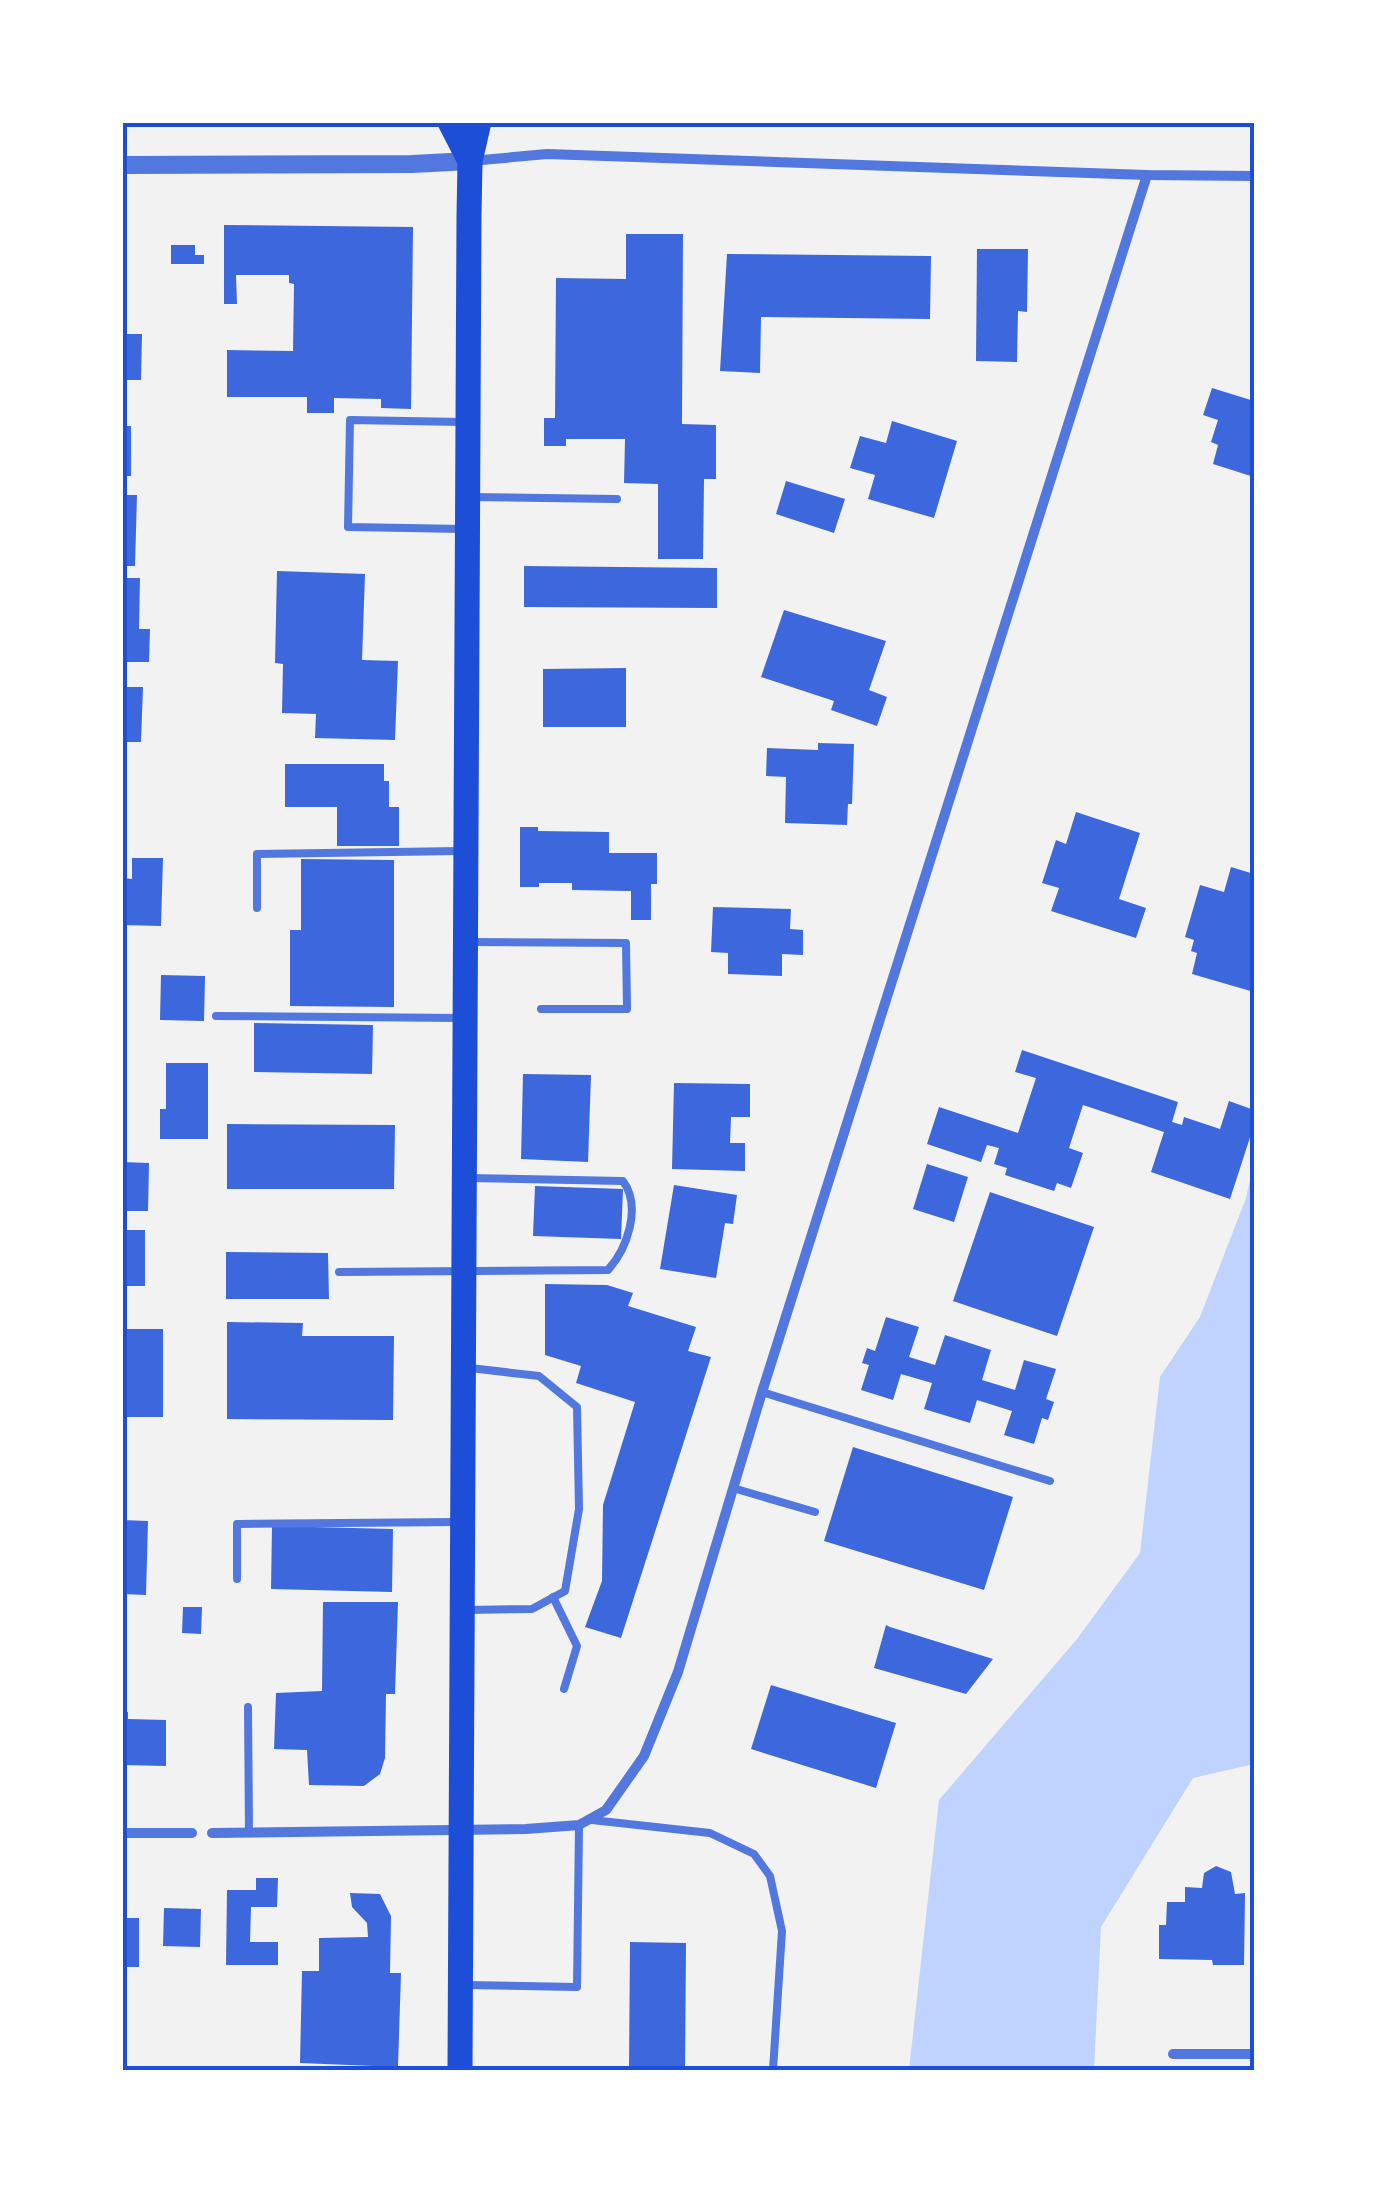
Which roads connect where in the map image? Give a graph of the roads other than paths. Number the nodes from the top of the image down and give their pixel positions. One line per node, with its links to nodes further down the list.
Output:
1 (450, 122): 3 (main road)
2 (480, 122): 3 (main road)
3 (470, 161): 4 (street); 5 (street); 7 (main road)
4 (122, 165)
5 (1147, 175): 6 (street); 21 (street)
6 (1254, 176)
7 (468, 422): 8 (main road); 10 (lane)
8 (469, 497): 9 (lane); 10 (main road)
9 (617, 498)
10 (470, 529): 11 (main road)
11 (464, 851): 12 (lane); 13 (main road)
12 (256, 908)
13 (464, 942): 14 (lane); 16 (main road)
14 (541, 1008)
15 (216, 1016): 16 (lane)
16 (464, 1018): 17 (main road)
17 (464, 1178): 18 (main road); 18 (lane)
18 (464, 1270): 19 (lane); 20 (main road)
19 (339, 1272)
20 (463, 1368): 25 (main road); 27 (lane)
21 (762, 1392): 22 (lane); 23 (street)
22 (1050, 1482)
23 (732, 1488): 24 (lane); 31 (street)
24 (814, 1512)
25 (462, 1522): 26 (lane); 28 (main road)
26 (237, 1580)
27 (553, 1598): 28 (lane); 29 (lane)
28 (462, 1610): 33 (main road)
29 (564, 1689)
30 (248, 1707): 34 (lane)
31 (592, 1820): 32 (street); 42 (lane)
32 (579, 1825): 33 (street); 38 (lane)
33 (462, 1830): 34 (street); 38 (main road)
34 (249, 1832): 37 (street)
35 (122, 1833): 36 (street)
36 (192, 1833)
37 (212, 1833)
38 (460, 1985): 41 (main road)
39 (1172, 2054): 40 (street)
40 (1254, 2054)
41 (460, 2070)
42 (773, 2070)

